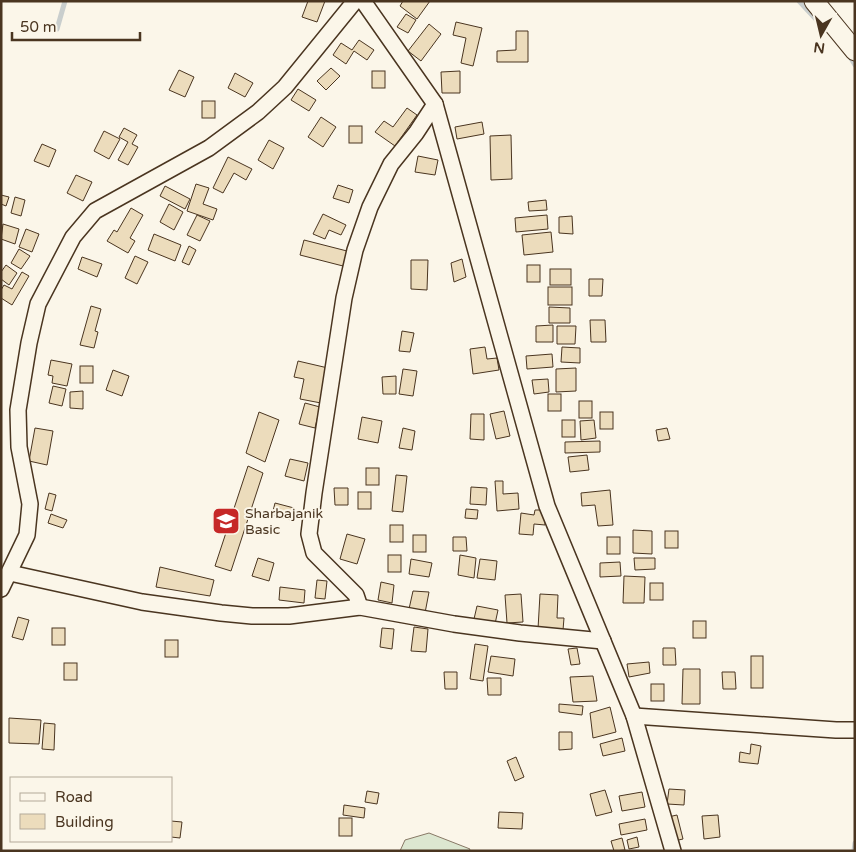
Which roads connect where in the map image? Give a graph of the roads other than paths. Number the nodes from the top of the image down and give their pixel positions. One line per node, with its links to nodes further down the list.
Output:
1 (355, 1): 6 (street)
2 (363, 1): 5 (street)
3 (814, 1): 4 (street)
4 (855, 51)
5 (435, 104): 8 (street); 9 (street)
6 (10, 572): 7 (street); 8 (street)
7 (1, 589)
8 (360, 607): 9 (street)
9 (603, 641): 10 (street)
10 (634, 716): 11 (street); 12 (street)
11 (855, 730)
12 (673, 851)

